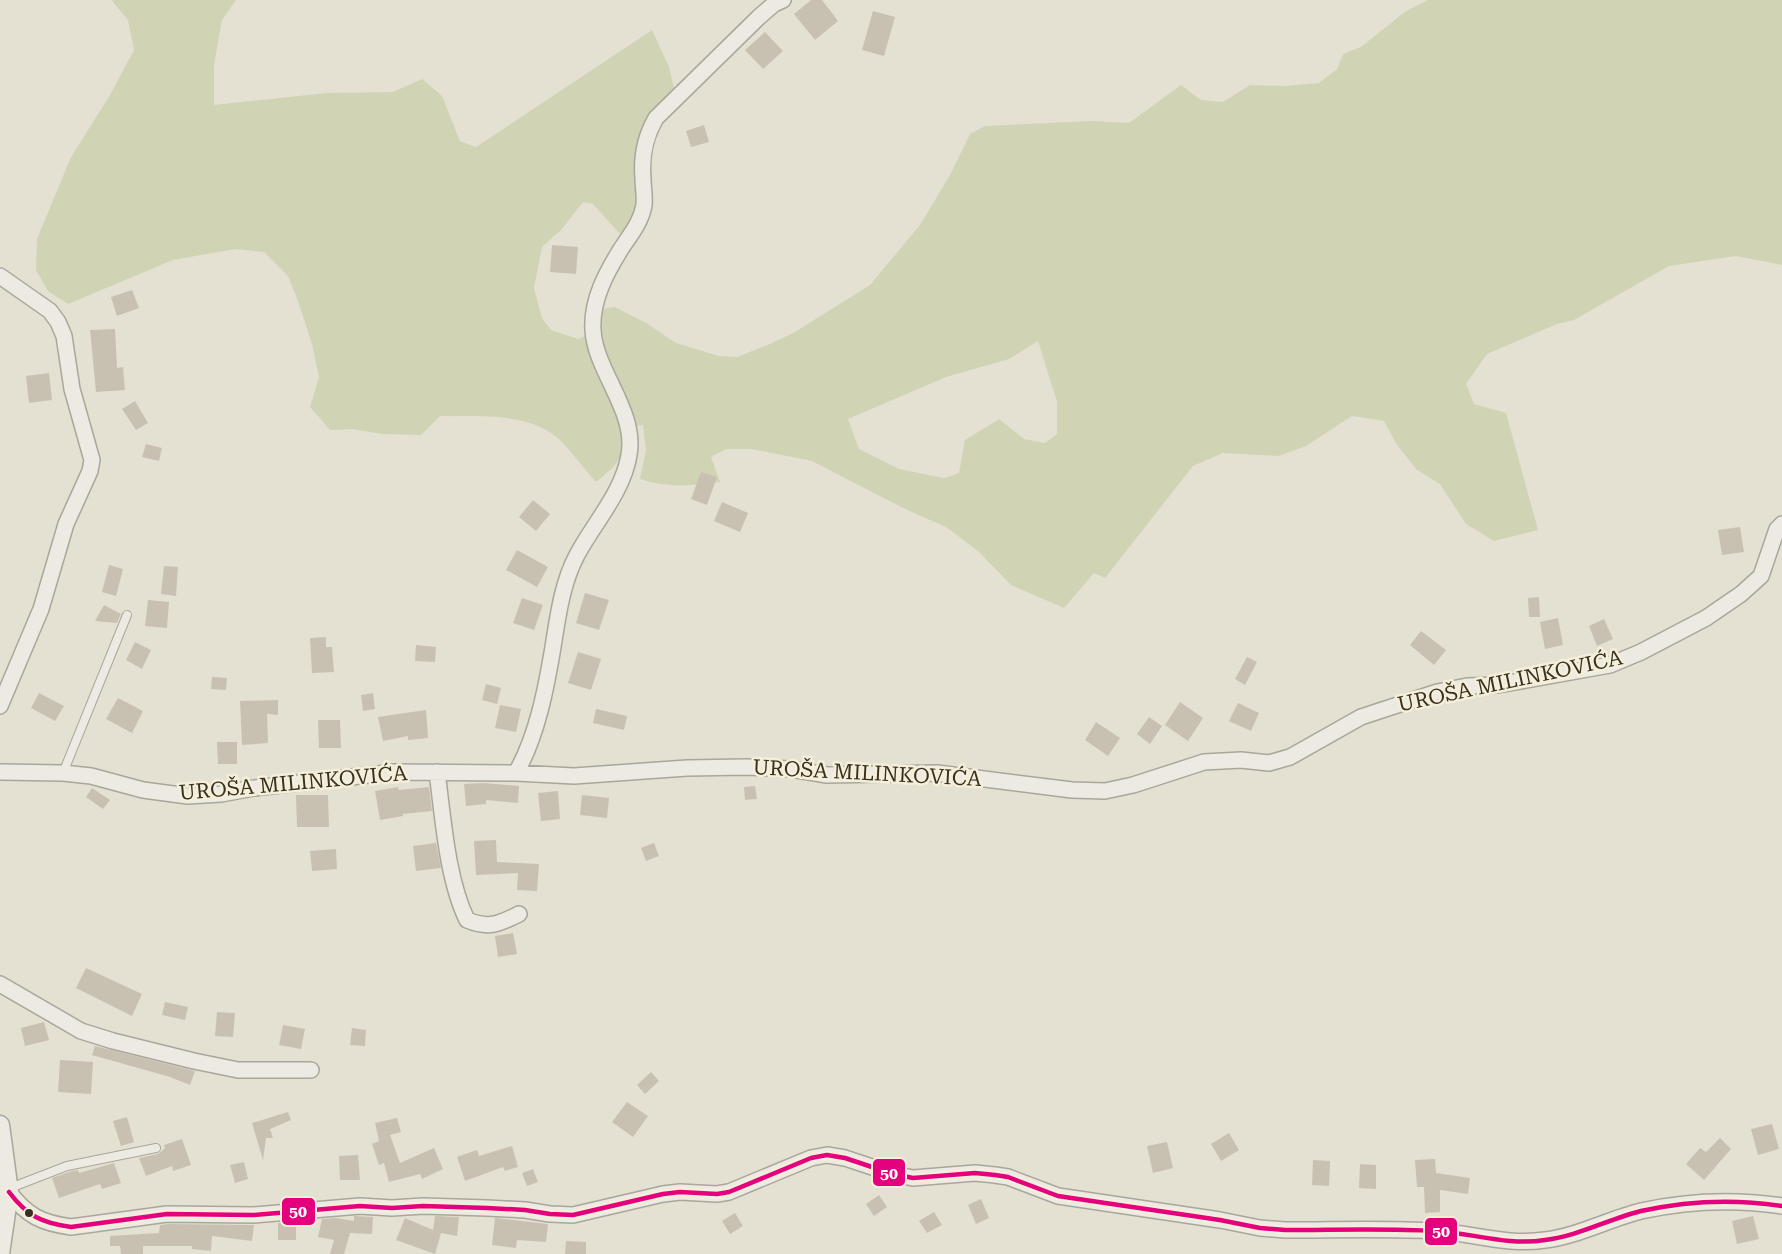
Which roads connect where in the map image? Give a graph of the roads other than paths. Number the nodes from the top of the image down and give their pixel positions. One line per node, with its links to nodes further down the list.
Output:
1 (783, 0): 2 (street)
2 (763, 5): 10 (street)
3 (0, 276): 6 (street)
4 (1782, 524): 10 (street, UROŠA MILINKOVIĆA)
5 (127, 615): 9 (lane)
6 (0, 706)
7 (0, 772): 9 (street, UROŠA MILINKOVIĆA)
8 (437, 772): 9 (street, UROŠA MILINKOVIĆA); 10 (street, UROŠA MILINKOVIĆA); 11 (street)
9 (63, 773)
10 (516, 773)
11 (519, 914)
12 (0, 984): 13 (street)
13 (311, 1070)
14 (0, 1125): 16 (street)
15 (156, 1148): 16 (lane)
16 (9, 1191): 17 (street); 18 (street)
17 (1782, 1206)
18 (0, 1254)

